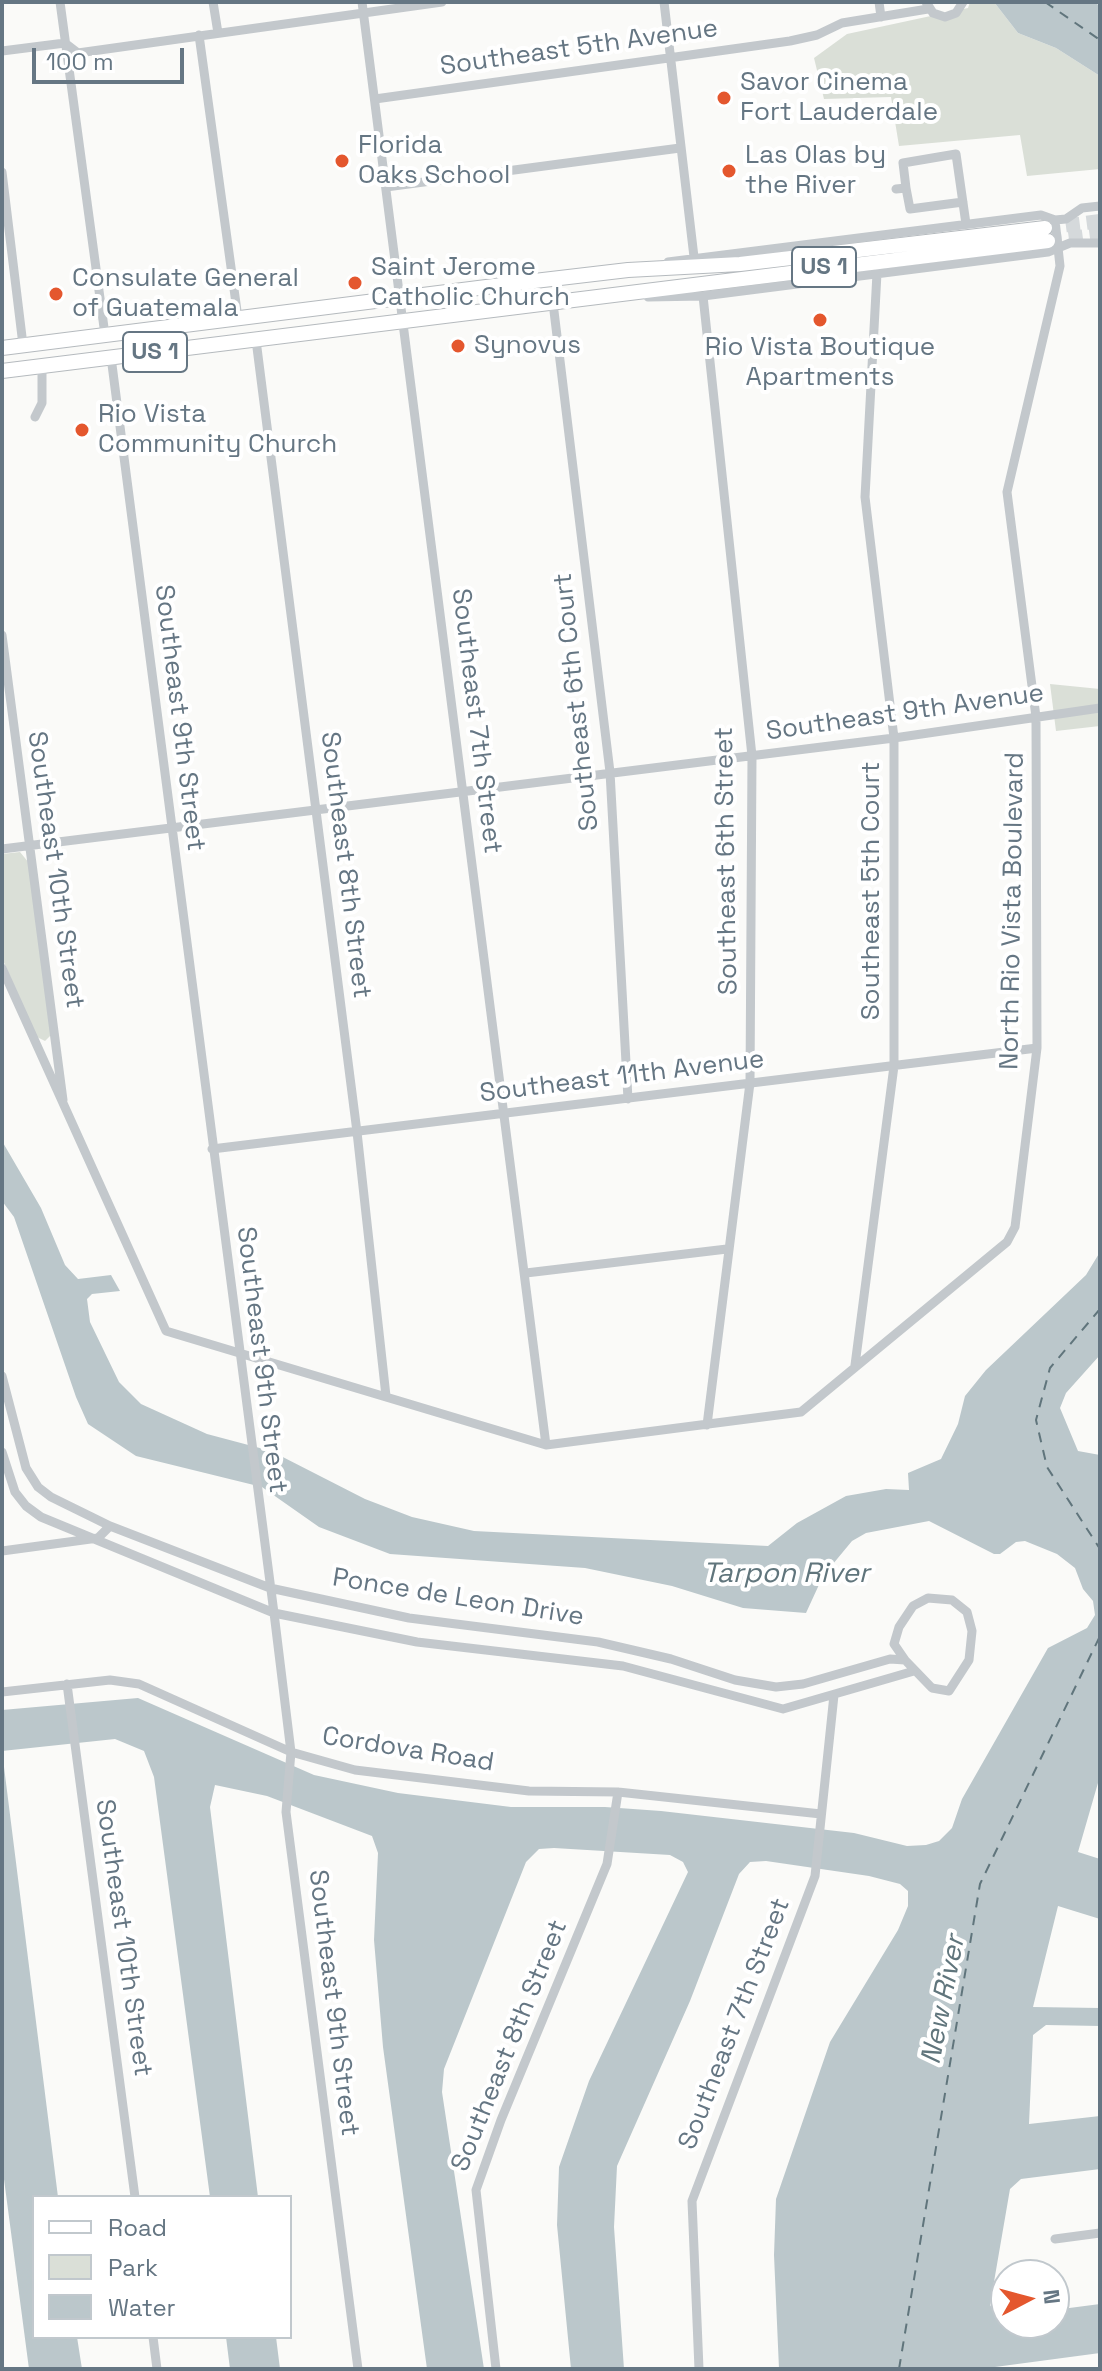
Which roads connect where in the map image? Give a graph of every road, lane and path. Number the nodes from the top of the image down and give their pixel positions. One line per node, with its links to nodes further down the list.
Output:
1 (60, 2): 12 (street)
2 (213, 2): 10 (street)
3 (442, 2): 8 (street)
4 (664, 2): 14 (street)
5 (879, 2): 9 (street)
6 (963, 2): 7 (street, Southeast 5th Avenue)
7 (927, 5): 9 (street, Southeast 5th Avenue)
8 (363, 7): 10 (street); 15 (street, Southeast 7th Street)
9 (881, 17): 14 (street, Southeast 5th Avenue)
10 (218, 33): 11 (street)
11 (199, 35): 12 (street); 31 (street)
12 (65, 43): 13 (street); 34 (street)
13 (2, 51)
14 (671, 56): 15 (street, Southeast 5th Avenue); 16 (street)
15 (375, 99): 18 (street, Southeast 7th Street)
16 (680, 148): 18 (street); 24 (street)
17 (2, 172): 36 (street)
18 (386, 187): 29 (street, Southeast 7th Street)
19 (963, 202): 19 (street); 21 (street)
20 (1100, 206): 22 (street)
21 (966, 224): 22 (street); 24 (street)
22 (1052, 234): 23 (street); 25 (main road, US 1); 26 (street); 28 (main road, US 1); 45 (street, North Rio Vista Boulevard)
23 (1100, 243)
24 (694, 257): 25 (street)
25 (628, 270): 29 (main road, US 1)
26 (877, 273): 27 (street); 46 (street, Southeast 5th Court)
27 (703, 296): 28 (street); 47 (street, Southeast 6th Street)
28 (601, 297): 30 (main road, US 1)
29 (401, 298): 31 (main road, US 1); 32 (street, Southeast 7th Street)
30 (553, 303): 32 (main road, US 1); 48 (street, Southeast 6th Court)
31 (238, 318): 33 (main road, US 1)
32 (405, 321): 35 (main road, US 1); 49 (street, Southeast 7th Street)
33 (141, 331): 34 (main road, US 1); 38 (main road)
34 (105, 335): 36 (main road, US 1); 39 (main road)
35 (256, 340): 38 (main road, US 1); 50 (street, Southeast 8th Street)
36 (23, 345): 37 (main road, US 1)
37 (2, 348)
38 (111, 357): 39 (main road, US 1); 51 (street, Southeast 9th Street)
39 (72, 363): 40 (main road, US 1)
40 (42, 366): 41 (main road, US 1); 42 (street)
41 (2, 371)
42 (35, 417)
43 (2, 635): 52 (street, Southeast 10th Street)
44 (1100, 708): 45 (street, Southeast 9th Avenue)
45 (1036, 717): 46 (street, Southeast 9th Avenue); 57 (street, North Rio Vista Boulevard)
46 (894, 738): 47 (street, Southeast 9th Avenue); 58 (street, Southeast 5th Court)
47 (752, 756): 48 (street, Southeast 9th Avenue); 59 (street, Southeast 6th Street)
48 (610, 772): 49 (street, Southeast 9th Avenue); 60 (street, Southeast 6th Court)
49 (463, 791): 50 (street, Southeast 9th Avenue); 62 (street, Southeast 7th Street)
50 (316, 810): 51 (street, Southeast 9th Avenue); 63 (street, Southeast 8th Street)
51 (170, 827): 52 (street, Southeast 9th Avenue); 64 (street, Southeast 9th Street)
52 (29, 845): 53 (street, Southeast 9th Avenue); 55 (street, Southeast 10th Street)
53 (2, 849)
54 (2, 968): 56 (street, North Rio Vista Boulevard)
55 (55, 1038): 56 (street); 61 (street, Southeast 10th Street)
56 (35, 1042): 61 (street, North Rio Vista Boulevard)
57 (1037, 1048): 58 (street, Southeast 11th Avenue); 68 (street, North Rio Vista Boulevard)
58 (894, 1066): 59 (street, Southeast 11th Avenue); 68 (street, Southeast 5th Court)
59 (750, 1083): 60 (street, Southeast 11th Avenue); 65 (street, Southeast 6th Street)
60 (628, 1099): 62 (street, Southeast 11th Avenue)
61 (64, 1110): 67 (street, North Rio Vista Boulevard)
62 (504, 1115): 63 (street, Southeast 11th Avenue); 66 (street, Southeast 7th Street)
63 (357, 1132): 64 (street, Southeast 11th Avenue); 70 (street, Southeast 8th Street)
64 (212, 1149): 67 (street, Southeast 9th Street)
65 (727, 1249): 66 (street); 72 (street, Southeast 6th Street)
66 (526, 1273): 73 (street, Southeast 7th Street)
67 (238, 1352): 70 (street, North Rio Vista Boulevard); 78 (street, Southeast 9th Street)
68 (855, 1365): 72 (street, North Rio Vista Boulevard)
69 (2, 1376): 71 (street, Ponce de Leon Drive)
70 (386, 1396): 73 (street, North Rio Vista Boulevard)
71 (6, 1407): 75 (street, Ponce de Leon Drive)
72 (707, 1425): 73 (street, North Rio Vista Boulevard)
73 (546, 1445)
74 (2, 1452): 76 (street, Ponce de Leon Drive)
75 (110, 1526): 76 (street); 78 (street, Ponce de Leon Drive)
76 (98, 1538): 77 (street); 79 (street, Ponce de Leon Drive)
77 (2, 1551)
78 (270, 1588): 79 (street, Southeast 9th Street); 80 (street, Ponce de Leon Drive)
79 (274, 1613): 84 (street, Ponce de Leon Drive); 85 (street, Southeast 9th Street)
80 (905, 1660): 81 (street); 81 (street)
81 (914, 1671): 84 (street, Ponce de Leon Drive)
82 (67, 1684): 83 (street, Cordova Road); 85 (street, Cordova Road); 88 (street, Southeast 10th Street)
83 (2, 1692)
84 (834, 1695): 87 (street, Southeast 7th Street)
85 (291, 1752): 86 (street, Cordova Road); 93 (street, Southeast 9th Street)
86 (618, 1792): 87 (street, Cordova Road); 94 (street, Southeast 8th Street)
87 (821, 1814): 95 (street, Southeast 7th Street)
88 (135, 2195)
89 (1100, 2233): 90 (street)
90 (1055, 2239)
91 (153, 2339): 92 (street)
92 (157, 2369)
93 (358, 2369)
94 (496, 2369)
95 (699, 2369)

